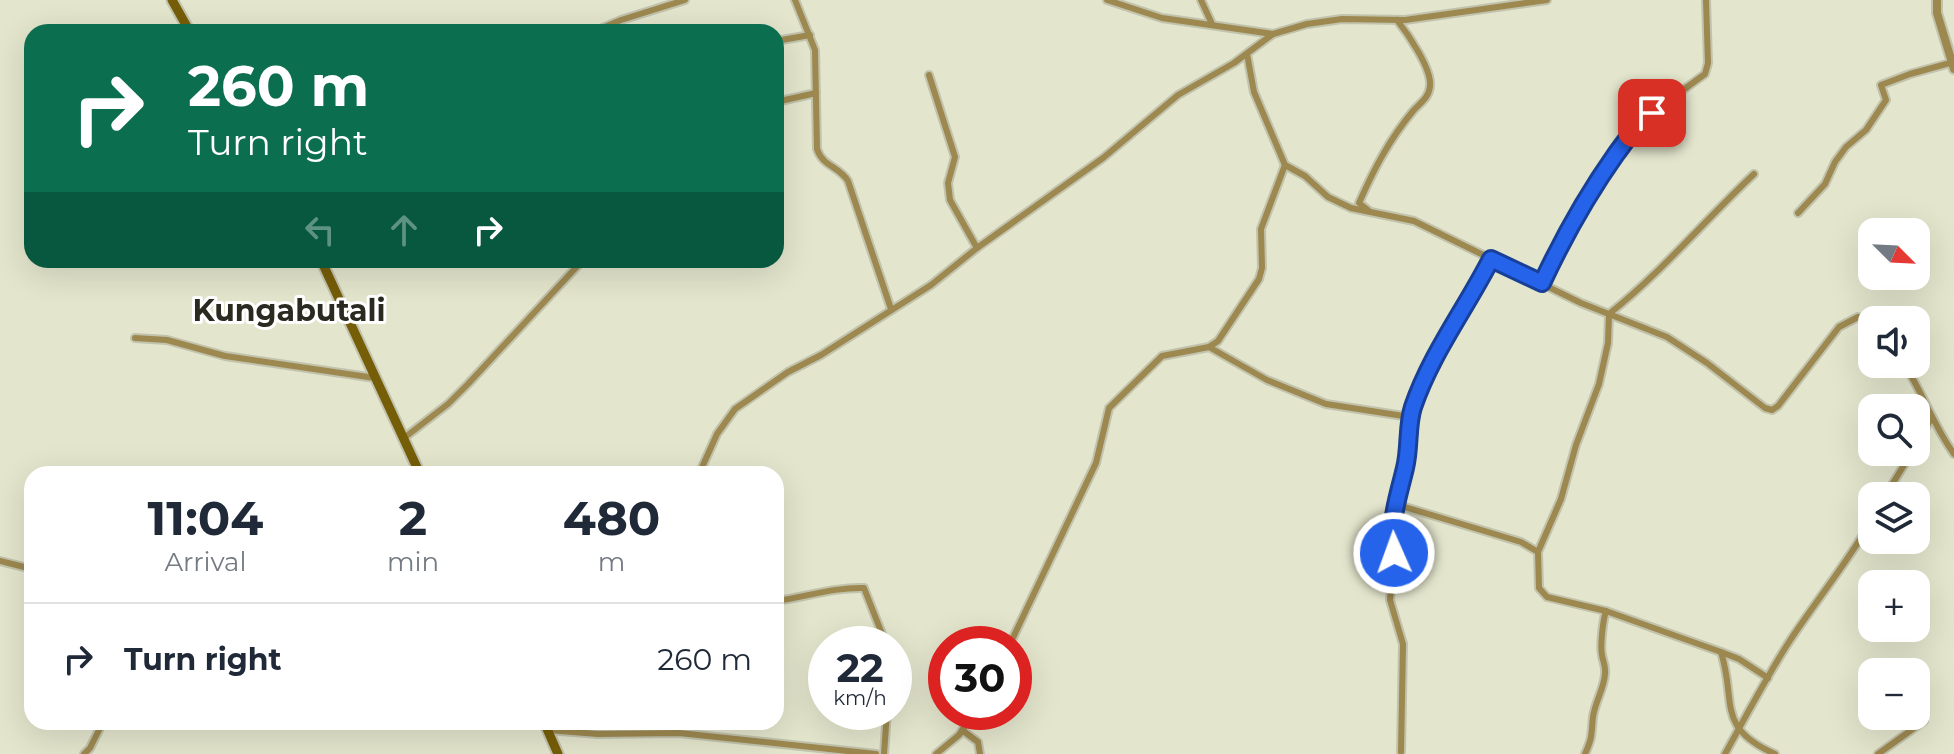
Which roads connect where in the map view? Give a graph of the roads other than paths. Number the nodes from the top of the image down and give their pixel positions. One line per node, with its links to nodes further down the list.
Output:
1 (172, 0): 12 (main road)
2 (685, 0): 13 (street)
3 (795, 0): 17 (street)
4 (1107, 0): 14 (street)
5 (1201, 0): 14 (street)
6 (1483, 0): 10 (street)
7 (1547, 0): 10 (street)
8 (1706, 0): 33 (street)
9 (1937, 0): 21 (street)
10 (1485, 9): 11 (street)
11 (1397, 20): 16 (street); 27 (street)
12 (186, 24)
13 (612, 24)
14 (1212, 24): 15 (street)
15 (1250, 29): 16 (street); 19 (street)
16 (1273, 34): 19 (street)
17 (810, 35): 18 (street); 23 (street)
18 (784, 40)
19 (1256, 46): 20 (street)
20 (1247, 54): 25 (street); 29 (street)
21 (1953, 65): 28 (street)
22 (929, 75): 29 (street)
23 (816, 93): 24 (street); 34 (street)
24 (784, 100)
25 (1285, 165): 27 (street); 38 (street)
26 (1754, 174): 35 (street)
27 (1370, 212): 30 (street)
28 (1798, 213)
29 (977, 248): 34 (street)
30 (1491, 259): 33 (street); 41 (street)
31 (325, 268): 39 (main road)
32 (576, 268): 43 (street)
33 (1542, 283): 35 (street)
34 (891, 309): 46 (street)
35 (1609, 314): 36 (street); 49 (street)
36 (1858, 317)
37 (135, 338): 39 (street)
38 (1209, 347): 41 (street); 55 (street)
39 (375, 378): 43 (main road)
40 (1914, 378): 42 (street)
41 (1410, 417): 47 (street)
42 (1931, 419): 44 (street)
43 (404, 438): 45 (main road)
44 (1954, 454)
45 (416, 466)
46 (703, 466)
47 (1395, 504): 49 (street); 67 (street)
48 (1858, 544): 57 (street)
49 (1538, 552): 53 (street)
50 (0, 561): 51 (street)
51 (24, 567)
52 (784, 600): 54 (street)
53 (1606, 611): 56 (street); 75 (street)
54 (879, 626)
55 (1019, 626)
56 (1721, 652): 57 (street); 65 (street)
57 (1768, 678): 65 (street)
58 (99, 730): 69 (street)
59 (548, 730): 70 (main road)
60 (572, 730): 66 (street)
61 (598, 730): 66 (street)
62 (886, 730): 72 (street)
63 (962, 730): 73 (street); 74 (street)
64 (1911, 730): 78 (street)
65 (1738, 731): 76 (street); 77 (street)
66 (598, 734): 68 (street)
67 (1401, 752)
68 (856, 753): 71 (street)
69 (84, 754)
70 (558, 754)
71 (876, 754)
72 (884, 754)
73 (936, 754)
74 (980, 754)
75 (1585, 754)
76 (1725, 754)
77 (1775, 754)
78 (1878, 754)

